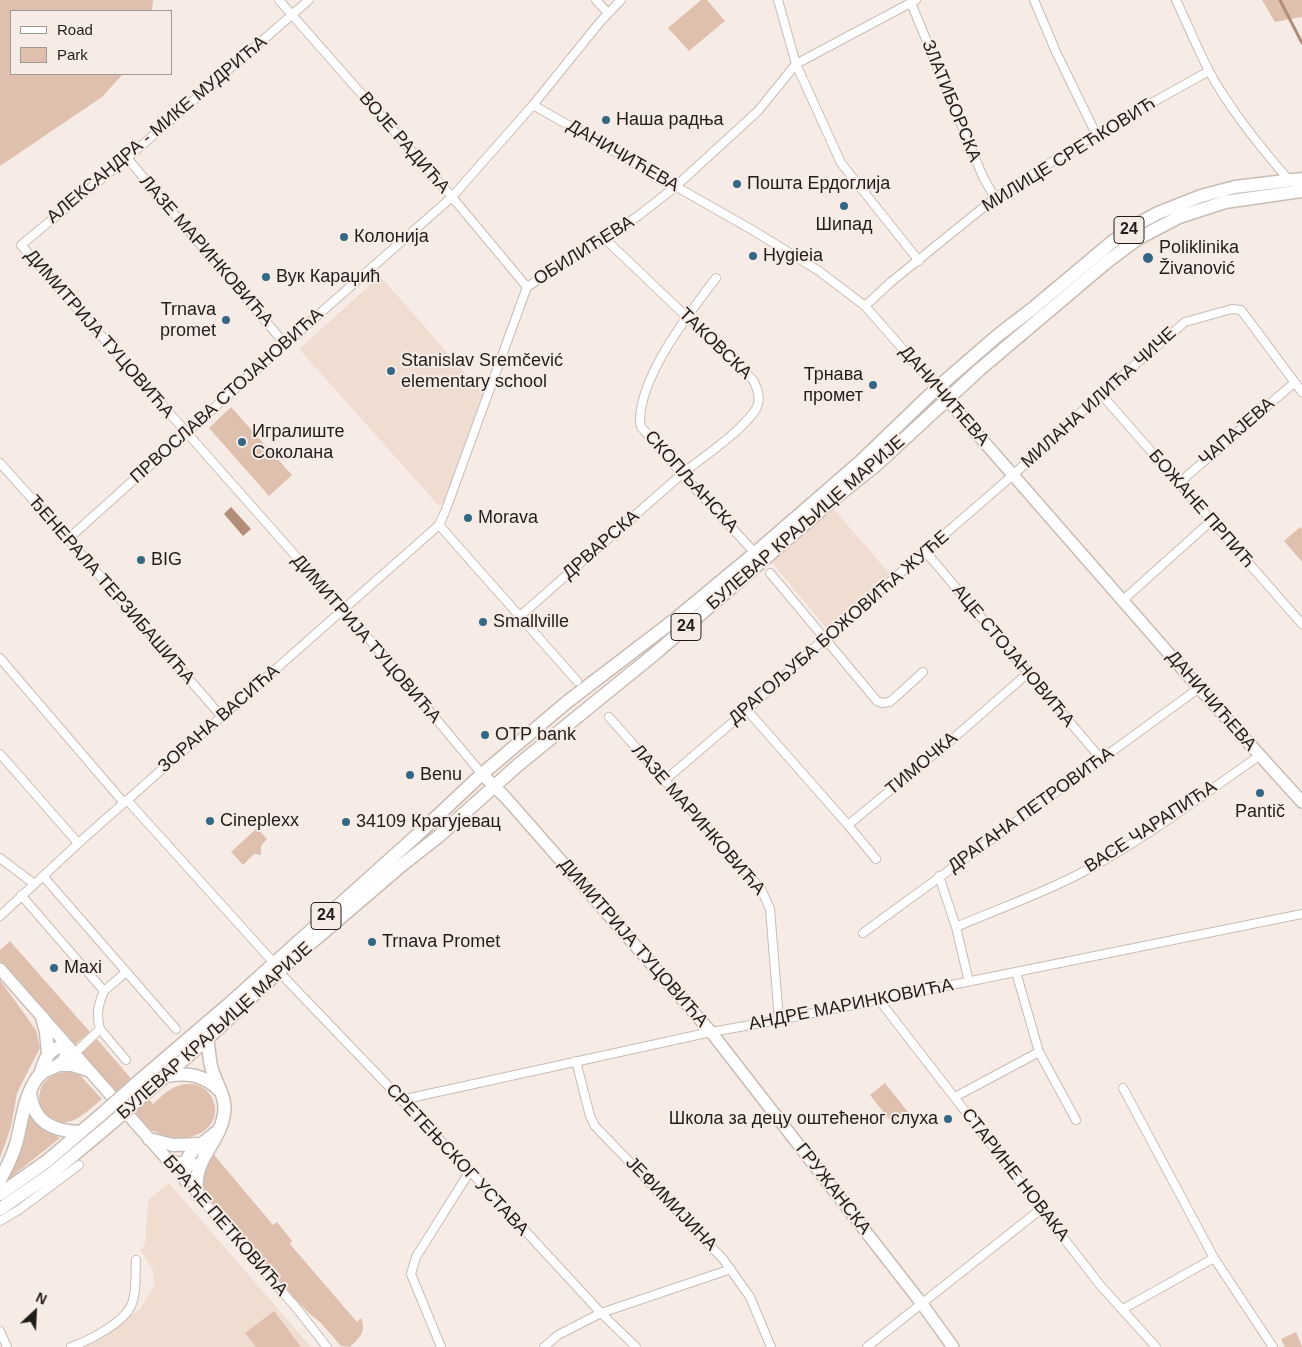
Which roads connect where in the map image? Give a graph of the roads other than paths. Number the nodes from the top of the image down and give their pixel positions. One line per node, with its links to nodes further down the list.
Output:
1 (279, 0): 10 (street, ВОЈЕ РАДИЋА)
2 (309, 0): 10 (street, АЛЕКСАНДРА - МИКЕ МУДРИЋА)
3 (596, 0): 9 (street)
4 (620, 0): 9 (street, ПРВОСЛАВА СТОЈАНОВИЋА)
5 (778, 0): 11 (street)
6 (1034, 0): 14 (street)
7 (1176, 0): 12 (street)
8 (913, 1): 11 (street); 20 (street, ЗЛАТИБОРСКА)
9 (608, 13): 13 (street, ПРВОСЛАВА СТОЈАНОВИЋА)
10 (293, 15): 15 (street, АЛЕКСАНДРА - МИКЕ МУДРИЋА); 19 (street, ВОЈЕ РАДИЋА)
11 (796, 64): 17 (street, ОБИЛИЋЕВА); 23 (street)
12 (1209, 71): 14 (street, МИЛИЦЕ СРЕЋКОВИЋ); 16 (street)
13 (533, 105): 17 (street, ДАНИЧИЋЕВА); 19 (street, ПРВОСЛАВА СТОЈАНОВИЋА)
14 (1096, 134): 20 (street, МИЛИЦЕ СРЕЋКОВИЋ)
15 (127, 158): 22 (street, АЛЕКСАНДРА - МИКЕ МУДРИЋА); 28 (street, ЛАЗЕ МАРИНКОВИЋА)
16 (1296, 179): 30 (main road, БУЛЕВАР КРАЉИЦЕ МАРИЈЕ / 24)
17 (675, 187): 21 (street, ОБИЛИЋЕВА); 26 (street, ДАНИЧИЋЕВА)
18 (1302, 191): 33 (main road, БУЛЕВАР КРАЉИЦЕ МАРИЈЕ / 24)
19 (452, 197): 25 (street, ВОЈЕ РАДИЋА); 28 (street, ПРВОСЛАВА СТОЈАНОВИЋА)
20 (995, 198): 23 (street, МИЛИЦЕ СРЕЋКОВИЋ)
21 (605, 239): 25 (street, ОБИЛИЋЕВА); 27 (street, ТАКОВСКА)
22 (21, 245): 34 (street, ДИМИТРИЈА ТУЦОВИЋА)
23 (919, 261): 26 (street, МИЛИЦЕ СРЕЋКОВИЋ)
24 (716, 278): 27 (street, СКОПЉАНСКА)
25 (527, 287): 40 (street, ОБИЛИЋЕВА)
26 (865, 306): 30 (street, ДАНИЧИЋЕВА)
27 (686, 317): 36 (street, СКОПЉАНСКА); 36 (street, ТАКОВСКА)
28 (285, 344): 34 (street, ПРВОСЛАВА СТОЈАНОВИЋА)
29 (1295, 382): 31 (street); 32 (street, МИЛАНА ИЛИЋА ЧИЧЕ); 38 (street, ЧАПАЈЕВА)
30 (937, 388): 33 (street, ДАНИЧИЋЕВА); 43 (main road, БУЛЕВАР КРАЉИЦЕ МАРИЈЕ / 24)
31 (1302, 392)
32 (1101, 394): 37 (street, МИЛАНА ИЛИЋА ЧИЧЕ); 38 (street, БОЖАНЕ ПРПИЋ)
33 (947, 400): 37 (street, ДАНИЧИЋЕВА); 64 (main road, БУЛЕВАР КРАЉИЦЕ МАРИЈЕ / 24)
34 (186, 433): 41 (street, ПРВОСЛАВА СТОЈАНОВИЋА); 46 (street, ДИМИТРИЈА ТУЦОВИЋА)
35 (0, 463): 41 (street, ЂЕНЕРАЛА ТЕРЗИБАШИЋА)
36 (682, 474): 43 (street, СКОПЉАНСКА); 47 (street, ДРВАРСКА)
37 (1013, 475): 42 (street, ДРАГОЉУБА БОЖОВИЋА ЖУЋЕ); 45 (street, ДАНИЧИЋЕВА)
38 (1179, 483): 39 (street, БОЖАНЕ ПРПИЋ)
39 (1211, 521): 45 (street); 48 (street, БОЖАНЕ ПРПИЋ)
40 (439, 524): 46 (street, ЗОРАНА ВАСИЋА); 47 (street)
41 (68, 539): 56 (street, ЂЕНЕРАЛА ТЕРЗИБАШИЋА)
42 (925, 551): 49 (street, ДРАГОЉУБА БОЖОВИЋА ЖУЋЕ); 52 (street, АЦЕ СТОЈАНОВИЋА)
43 (755, 553): 61 (main road, БУЛЕВАР КРАЉИЦЕ МАРИЈЕ / 24)
44 (770, 573): 49 (street)
45 (1122, 601): 54 (street, ДАНИЧИЋЕВА)
46 (343, 610): 56 (street, ЗОРАНА ВАСИЋА); 61 (street, ДИМИТРИЈА ТУЦОВИЋА)
47 (520, 616): 53 (street)
48 (1302, 624)
49 (825, 638): 51 (street); 55 (street, ДРАГОЉУБА БОЖОВИЋА ЖУЋЕ)
50 (0, 658): 66 (street, СРЕТЕЊСКОГ УСТАВА)
51 (923, 672)
52 (1028, 673): 60 (street, АЦЕ СТОЈАНОВИЋА); 68 (street, ТИМОЧКА)
53 (577, 681)
54 (1199, 688): 59 (street, ДАНИЧИЋЕВА); 60 (street, ДРАГАНА ПЕТРОВИЋА)
55 (747, 710): 63 (street, ДРАГОЉУБА БОЖОВИЋА ЖУЋЕ); 68 (street)
56 (221, 716): 66 (street, ЗОРАНА ВАСИЋА)
57 (609, 717): 63 (street, ЛАЗЕ МАРИНКОВИЋА)
58 (0, 754): 69 (street)
59 (1259, 756): 62 (street, ДАНИЧИЋЕВА); 78 (street, ВАСЕ ЧАРАПИЋА)
60 (1102, 760): 73 (street, ДРАГАНА ПЕТРОВИЋА)
61 (482, 774): 64 (street, ДИМИТРИЈА ТУЦОВИЋА); 80 (main road, БУЛЕВАР КРАЉИЦЕ МАРИЈЕ / 24)
62 (1281, 777): 65 (street, ДАНИЧИЋЕВА); 67 (street, ДАНИЧИЋЕВА)
63 (665, 780): 88 (street, ЛАЗЕ МАРИНКОВИЋА)
64 (495, 786): 80 (main road, БУЛЕВАР КРАЉИЦЕ МАРИЈЕ / 24); 91 (street, ДИМИТРИЈА ТУЦОВИЋА)
65 (1302, 790)
66 (126, 801): 69 (street, ЗОРАНА ВАСИЋА); 80 (street, СРЕТЕЊСКОГ УСТАВА)
67 (1302, 802)
68 (848, 825): 71 (street)
69 (78, 843): 72 (street, ЗОРАНА ВАСИЋА)
70 (0, 858): 74 (street)
71 (876, 858)
72 (43, 876): 74 (street, ЗОРАНА ВАСИЋА); 82 (street)
73 (939, 876): 78 (street); 79 (street, ДРАГАНА ПЕТРОВИЋА)
74 (34, 884): 75 (street, ЗОРАНА ВАСИЋА)
75 (21, 896): 77 (street, ЗОРАНА ВАСИЋА); 85 (street)
76 (1302, 914): 83 (street, АНДРЕ МАРИНКОВИЋА)
77 (0, 916)
78 (956, 927): 84 (street)
79 (863, 933)
80 (276, 967): 92 (main road, БУЛЕВАР КРАЉИЦЕ МАРИЈЕ / 24); 106 (street, СРЕТЕЊСКОГ УСТАВА); 108 (main road, БУЛЕВАР КРАЉИЦЕ МАРИЈЕ / 24, bridge)
81 (0, 969): 87 (street, БРАЋЕ ПЕТКОВИЋА)
82 (126, 972): 85 (street); 90 (street)
83 (1016, 972): 84 (street, АНДРЕ МАРИНКОВИЋА); 94 (street)
84 (970, 982): 86 (street, АНДРЕ МАРИНКОВИЋА)
85 (104, 991): 89 (street)
86 (879, 1000): 88 (street, АНДРЕ МАРИНКОВИЋА); 105 (street, СТАРИНЕ НОВАКА)
87 (42, 1017): 93 (street, БРАЋЕ ПЕТКОВИЋА); 95 (main road)
88 (778, 1020): 91 (street, АНДРЕ МАРИНКОВИЋА)
89 (100, 1029): 93 (street); 96 (street)
90 (176, 1029)
91 (711, 1032): 97 (street, АНДРЕ МАРИНКОВИЋА); 125 (street, ГРУЖАНСКА)
92 (208, 1039): 101 (main road, БУЛЕВАР КРАЉИЦЕ МАРИЈЕ / 24); 104 (main road)
93 (71, 1050): 95 (main road); 98 (main road); 99 (street, БРАЋЕ ПЕТКОВИЋА)
94 (1039, 1052): 105 (street); 107 (street)
95 (48, 1053): 100 (main road)
96 (126, 1060)
97 (576, 1061): 106 (street, АНДРЕ МАРИНКОВИЋА); 124 (street, ЈЕФИМИЈИНА)
98 (61, 1065): 99 (main road); 100 (main road)
99 (88, 1070): 109 (street, БРАЋЕ ПЕТКОВИЋА)
100 (40, 1075): 103 (main road)
101 (166, 1077): 104 (main road); 119 (main road, БУЛЕВАР КРАЉИЦЕ МАРИЈЕ / 24, bridge)
102 (1124, 1088): 122 (street)
103 (30, 1092): 108 (main road); 115 (main road)
104 (223, 1094): 110 (main road)
105 (955, 1097): 120 (street, СТАРИНЕ НОВАКА)
106 (401, 1100): 114 (street, СРЕТЕЊСКОГ УСТАВА)
107 (1076, 1120)
108 (80, 1132): 117 (main road, БУЛЕВАР КРАЉИЦЕ МАРИЈЕ / 24)
109 (149, 1138): 110 (main road); 111 (street, БРАЋЕ ПЕТКОВИЋА)
110 (204, 1148): 113 (main road); 118 (main road)
111 (168, 1159): 113 (main road); 116 (street, БРАЋЕ ПЕТКОВИЋА)
112 (78, 1165): 121 (street)
113 (185, 1165): 116 (main road)
114 (470, 1172): 127 (street, СРЕТЕЊСКОГ УСТАВА); 132 (street)
115 (0, 1180)
116 (186, 1181): 118 (street, БРАЋЕ ПЕТКОВИЋА)
117 (0, 1194)
118 (198, 1196): 131 (street, БРАЋЕ ПЕТКОВИЋА)
119 (0, 1209)
120 (1041, 1209): 125 (street); 126 (street, СТАРИНЕ НОВАКА)
121 (0, 1221)
122 (1214, 1258): 126 (street); 139 (street)
123 (136, 1260): 130 (street)
124 (731, 1269): 127 (street); 135 (street, ЈЕФИМИЈИНА)
125 (922, 1304): 136 (street); 137 (street, ГРУЖАНСКА)
126 (1123, 1309): 138 (street, СТАРИНЕ НОВАКА)
127 (601, 1313): 133 (street); 134 (street, СРЕТЕЊСКОГ УСТАВА)
128 (0, 1331): 129 (street)
129 (6, 1347)
130 (71, 1347)
131 (327, 1347)
132 (441, 1347)
133 (544, 1347)
134 (636, 1347)
135 (771, 1347)
136 (867, 1347)
137 (953, 1347)
138 (1156, 1347)
139 (1273, 1347)

